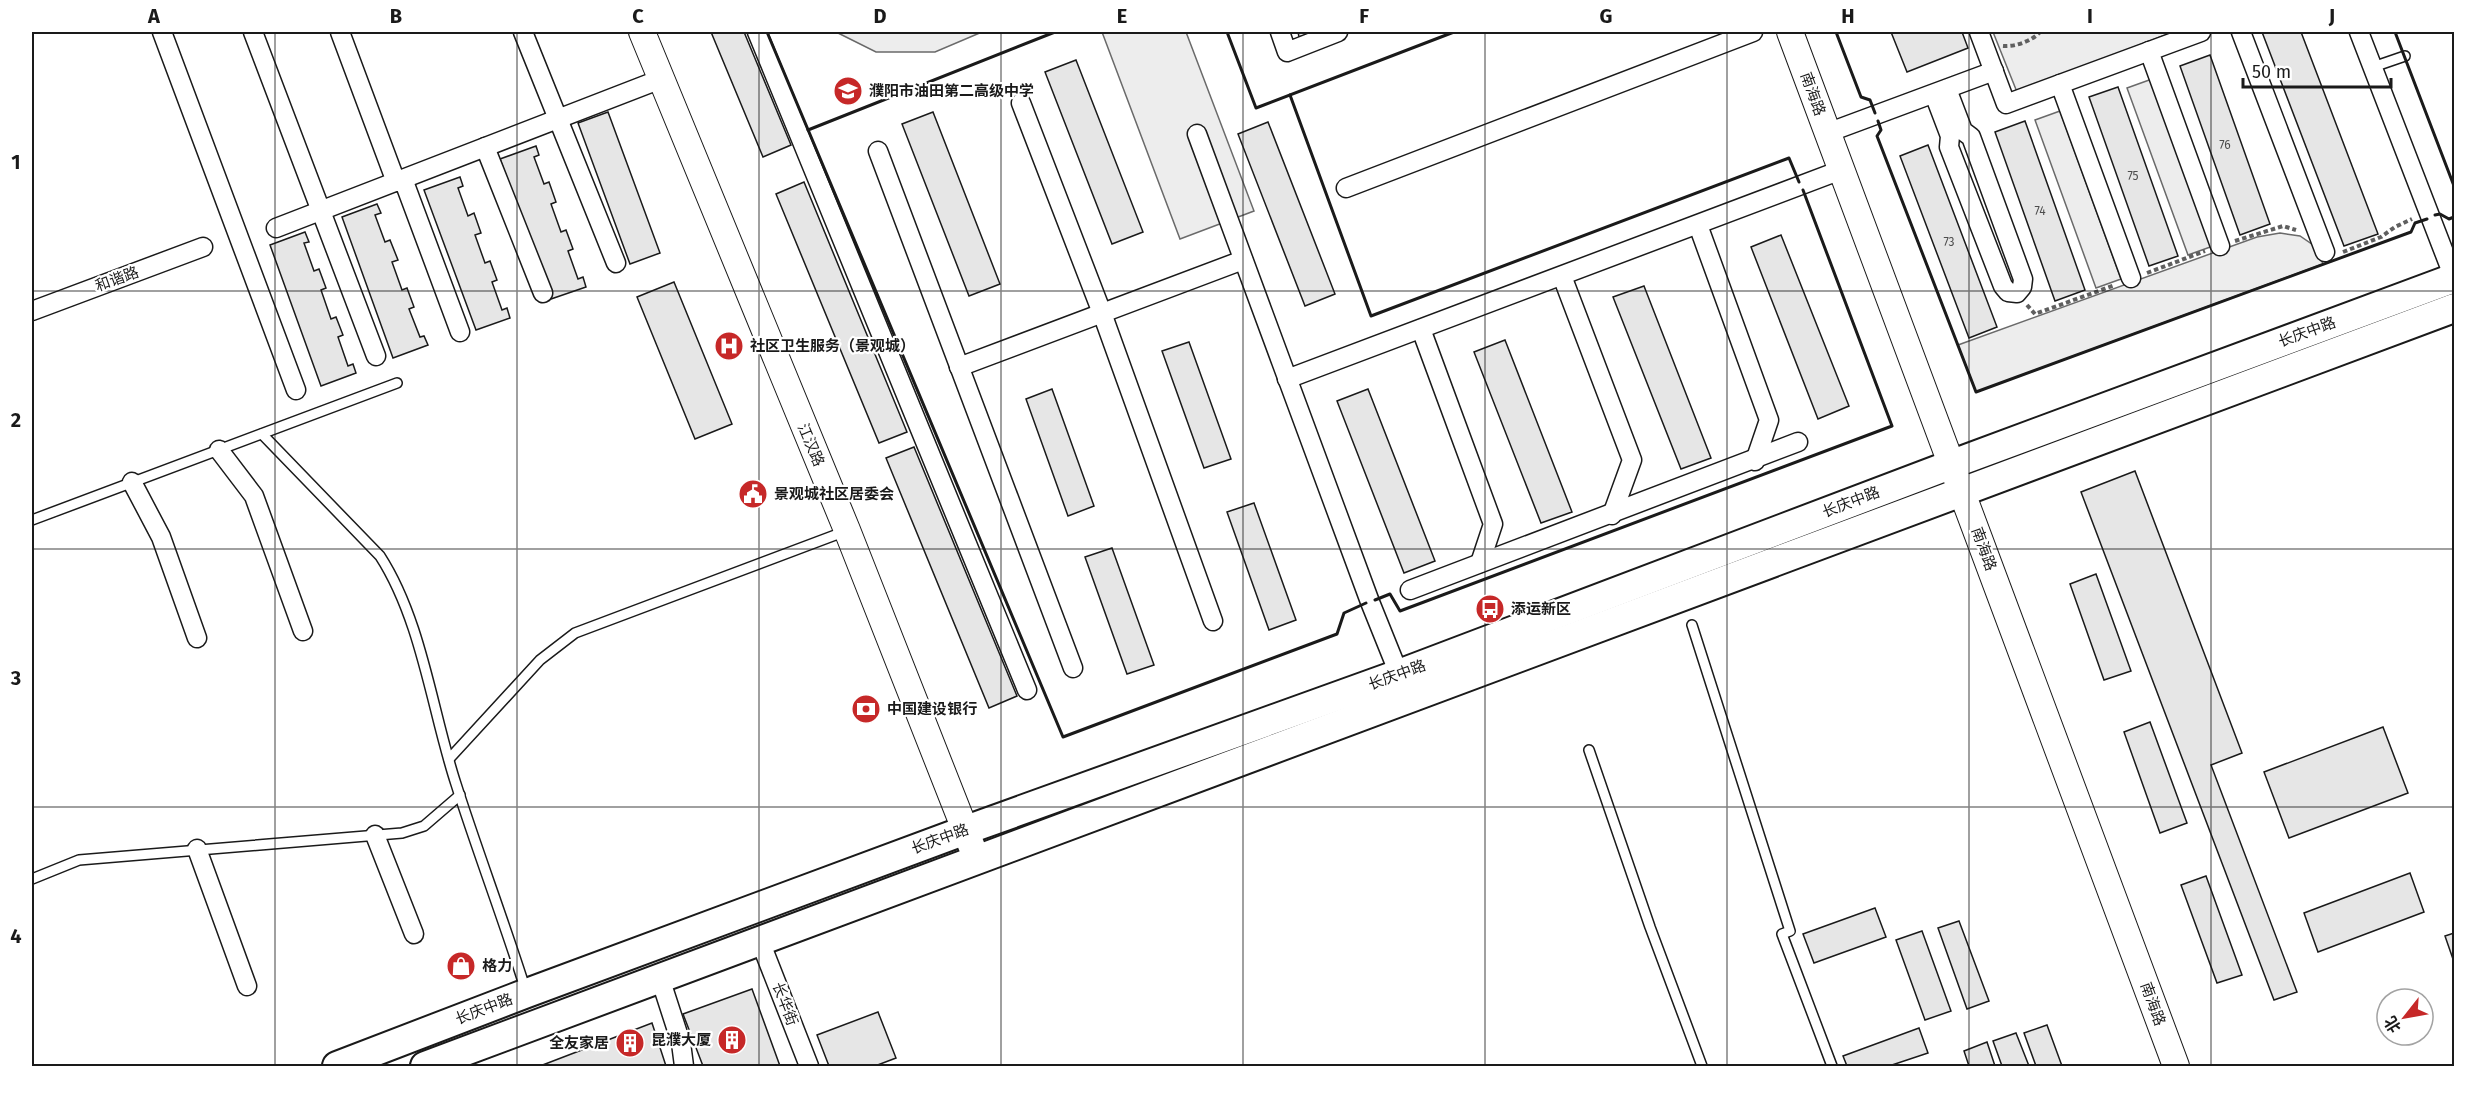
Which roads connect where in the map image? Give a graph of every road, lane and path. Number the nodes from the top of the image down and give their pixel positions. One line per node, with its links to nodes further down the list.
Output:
1 (162, 32): 54 (street)
2 (253, 32): 33 (street)
3 (340, 32): 31 (street)
4 (523, 32): 24 (street)
5 (642, 32): 20 (street, 江汉路)
6 (757, 32): 73 (street)
7 (1280, 32): 8 (street)
8 (1338, 32)
9 (1753, 32): 32 (street)
10 (1790, 32): 27 (street, 南海路)
11 (2040, 32): 15 (path)
12 (2201, 32): 16 (street)
13 (2241, 32): 38 (street)
14 (2359, 32): 18 (street)
15 (1982, 38): 19 (street)
16 (2149, 51): 21 (street); 36 (street)
17 (2405, 56): 18 (lane)
18 (2373, 67): 43 (street)
19 (1994, 71): 21 (street); 22 (street)
20 (661, 79): 24 (street); 64 (street, 江汉路)
21 (2060, 84): 42 (street)
22 (1940, 91): 25 (street); 27 (street)
23 (1021, 103): 47 (street)
24 (558, 118): 28 (street); 40 (street)
25 (1956, 133): 25 (street)
26 (1197, 134): 39 (street)
27 (1827, 134): 30 (street, 南海路)
28 (485, 147): 31 (street); 44 (street)
29 (878, 151): 51 (street)
30 (1841, 170): 34 (street); 59 (street, 南海路)
31 (400, 181): 33 (street); 49 (street)
32 (1346, 188)
33 (321, 210): 35 (street); 50 (street)
34 (1698, 225): 41 (street); 58 (street)
35 (276, 228)
36 (2220, 246)
37 (203, 247): 46 (street, 和谐路)
38 (2325, 252)
39 (1243, 260): 47 (street); 52 (street)
40 (616, 263)
41 (1562, 276): 48 (street); 62 (street)
42 (2132, 278)
43 (2454, 278): 59 (main road, 长庆中路)
44 (543, 292)
45 (2454, 308): 61 (main road, 长庆中路)
46 (32, 311)
47 (1102, 313): 51 (street); 67 (street)
48 (1421, 329): 52 (street); 65 (street)
49 (460, 332)
50 (376, 356)
51 (959, 367): 71 (street)
52 (1287, 379): 72 (street)
53 (397, 383): 55 (lane)
54 (296, 390)
55 (262, 434): 57 (lane); 75 (lane)
56 (1798, 442): 58 (street)
57 (219, 450): 60 (lane); 69 (street)
58 (1755, 460): 62 (street)
59 (1953, 464): 61 (street, 南海路); 72 (main road, 长庆中路)
60 (132, 482): 63 (lane); 70 (street)
61 (1962, 491): 80 (main road, 长庆中路); 93 (street, 南海路)
62 (1612, 515): 65 (street)
63 (32, 520)
64 (847, 530): 75 (lane); 77 (street, 江汉路)
65 (1480, 563): 66 (street)
66 (1410, 590)
67 (1213, 621)
68 (1692, 626): 92 (lane)
69 (303, 631)
70 (197, 638)
71 (1073, 668)
72 (1400, 674): 77 (main road, 长庆中路)
73 (1027, 690)
74 (1589, 750): 91 (lane)
75 (449, 759): 76 (lane)
76 (460, 795): 78 (lane); 86 (lane)
77 (966, 830): 80 (street, 江汉路); 86 (main road, 长庆中路)
78 (375, 836): 79 (lane); 82 (street)
79 (197, 849): 81 (lane); 85 (street)
80 (977, 860): 83 (main road, 长庆中路)
81 (32, 879)
82 (414, 934)
83 (760, 941): 84 (main road, 长庆中路); 90 (street, 长华街)
84 (660, 978): 88 (main road, 长庆中路); 89 (street)
85 (247, 986)
86 (527, 993): 87 (main road, 长庆中路)
87 (341, 1066)
88 (425, 1066)
89 (684, 1066)
90 (809, 1066)
91 (1702, 1066)
92 (1832, 1066)
93 (2176, 1066)

